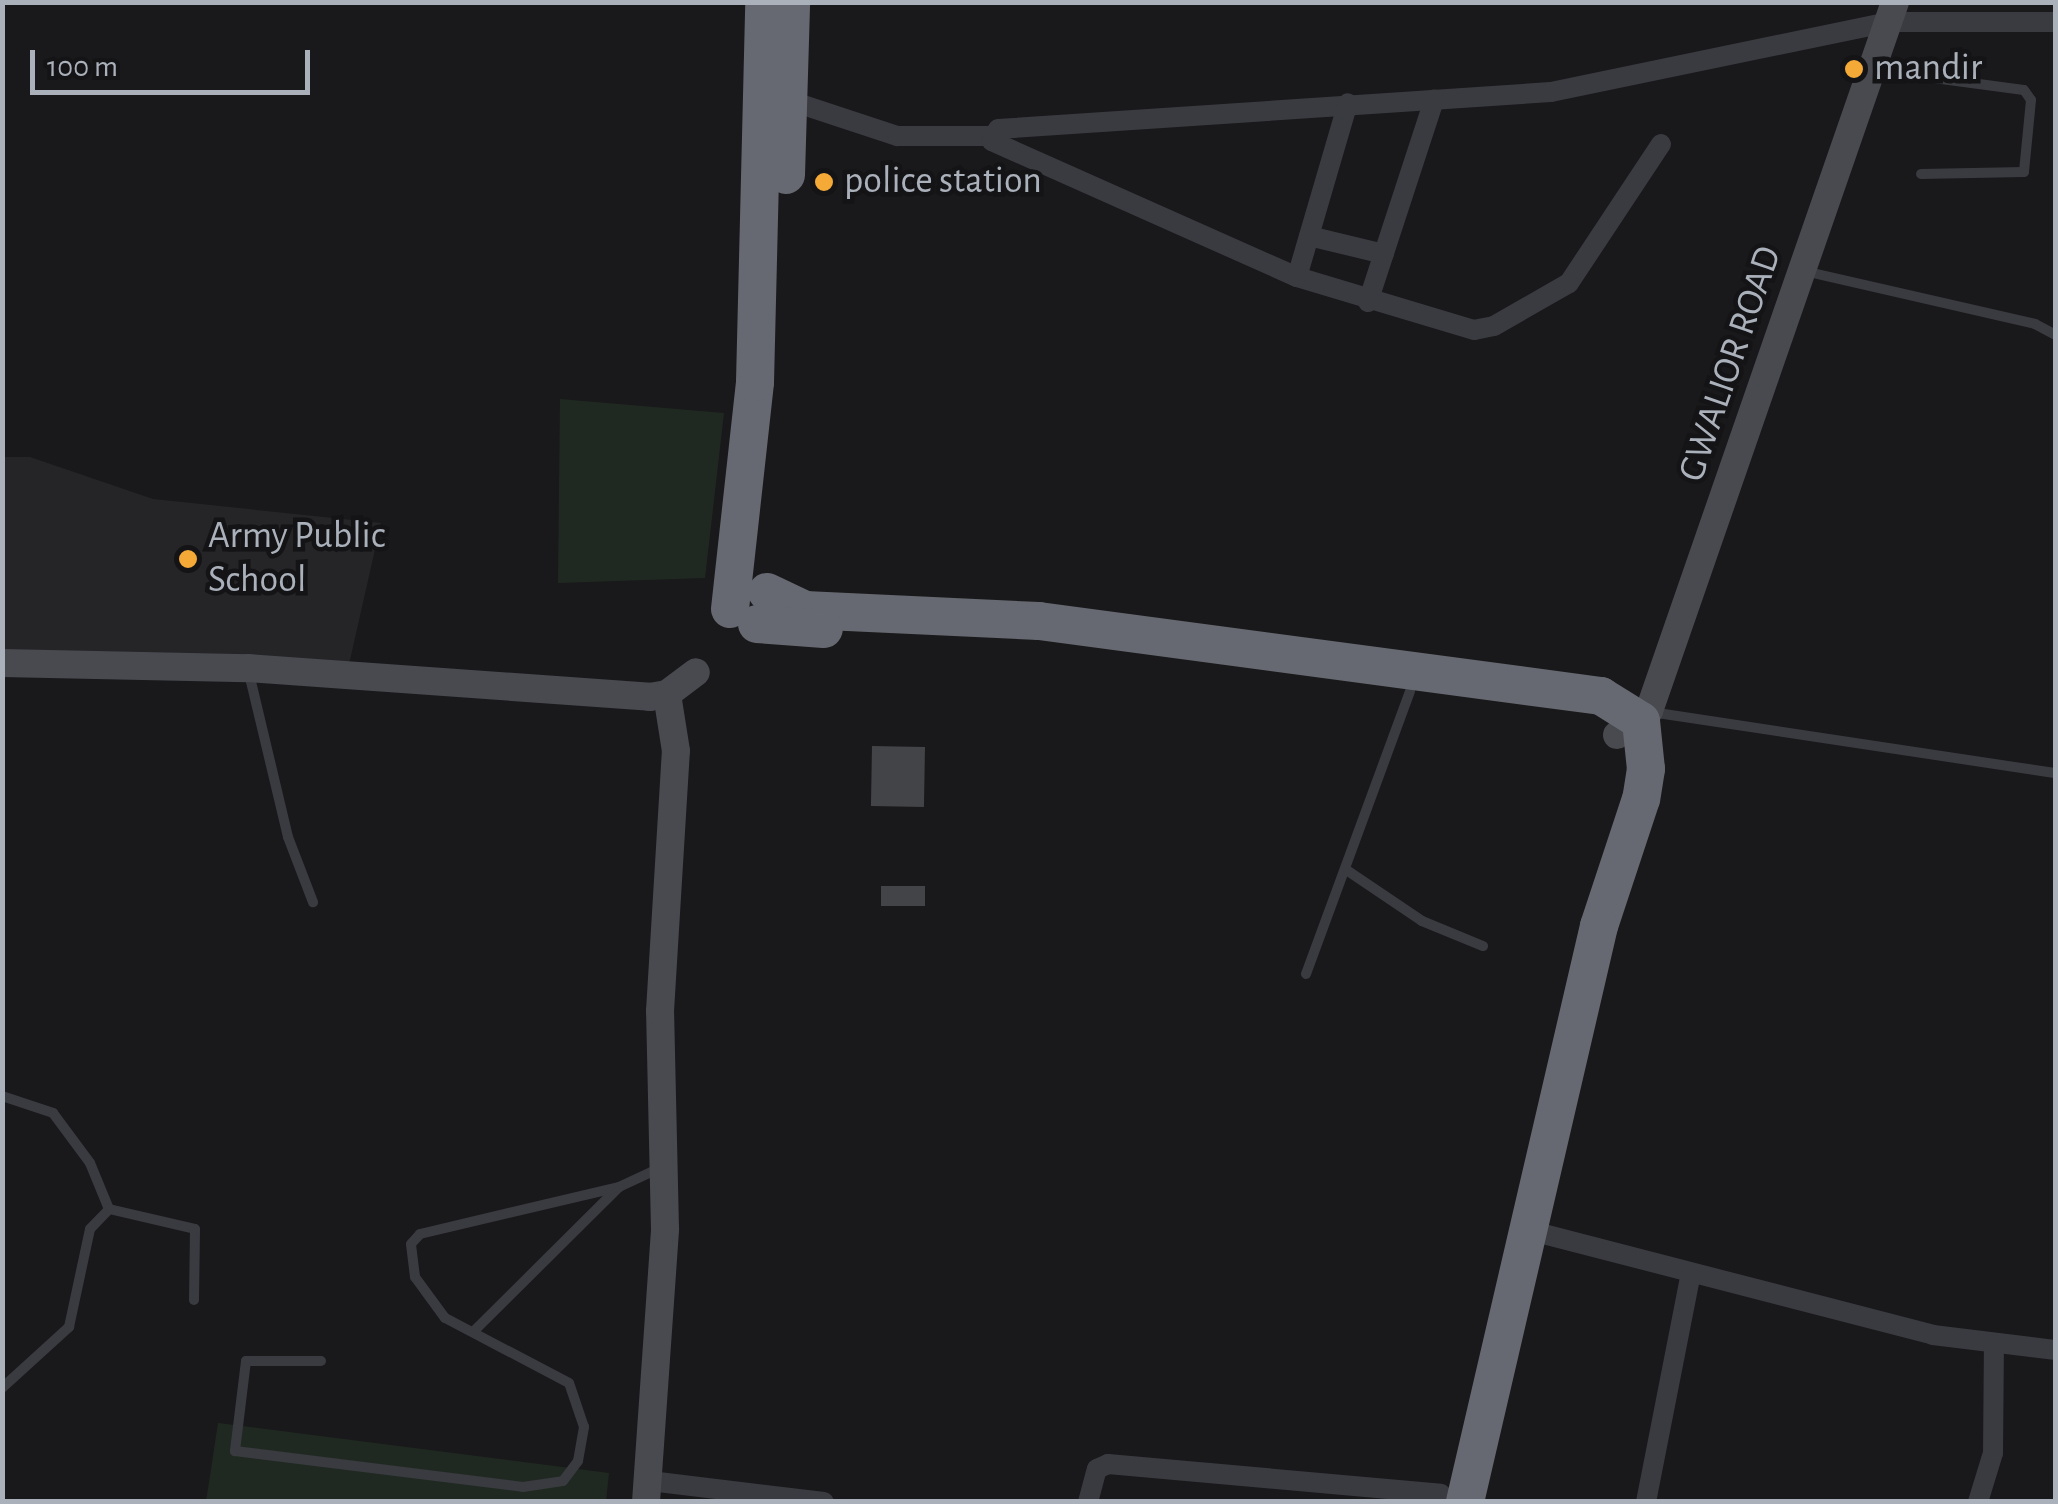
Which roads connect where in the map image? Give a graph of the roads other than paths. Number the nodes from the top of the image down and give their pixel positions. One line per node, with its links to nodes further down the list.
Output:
1 (764, 2): 19 (highway)
2 (791, 2): 7 (highway)
3 (2016, 11): 4 (street); 5 (street)
4 (1892, 12): 6 (street, GWALIOR ROAD); 8 (street)
5 (2056, 22)
6 (1873, 70): 12 (lane); 15 (street, GWALIOR ROAD)
7 (788, 100): 10 (street); 19 (highway)
8 (1434, 100): 9 (street); 14 (street)
9 (1348, 103): 10 (street); 13 (street)
10 (993, 136): 16 (street)
11 (1661, 144): 17 (street)
12 (1920, 174)
13 (1309, 236): 14 (street); 16 (street)
14 (1384, 254): 17 (street)
15 (1804, 270): 18 (lane); 25 (street, GWALIOR ROAD)
16 (1296, 277): 17 (street)
17 (1368, 302)
18 (2056, 335)
19 (754, 603): 23 (highway); 25 (highway)
20 (2, 663): 21 (street)
21 (248, 668): 24 (street); 28 (lane)
22 (696, 672): 24 (street)
23 (1410, 692): 25 (highway); 27 (lane)
24 (666, 694): 32 (street)
25 (1636, 722): 26 (lane); 35 (highway); 44 (highway)
26 (2056, 773)
27 (1345, 869): 29 (lane); 30 (lane)
28 (313, 902)
29 (1483, 946)
30 (1306, 974)
31 (2, 1096): 34 (lane)
32 (665, 1165): 33 (lane); 43 (street)
33 (619, 1187): 38 (lane); 38 (lane)
34 (108, 1209): 37 (lane); 42 (lane)
35 (1528, 1230): 36 (street); 44 (highway)
36 (1690, 1277): 39 (street); 47 (street)
37 (194, 1300)
38 (474, 1330): 41 (lane)
39 (1994, 1345): 40 (street); 48 (street)
40 (2056, 1350)
41 (321, 1362)
42 (2, 1388)
43 (648, 1491): 45 (street)
44 (1448, 1499): 46 (street)
45 (824, 1502)
46 (1088, 1502)
47 (1646, 1502)
48 (1978, 1502)

